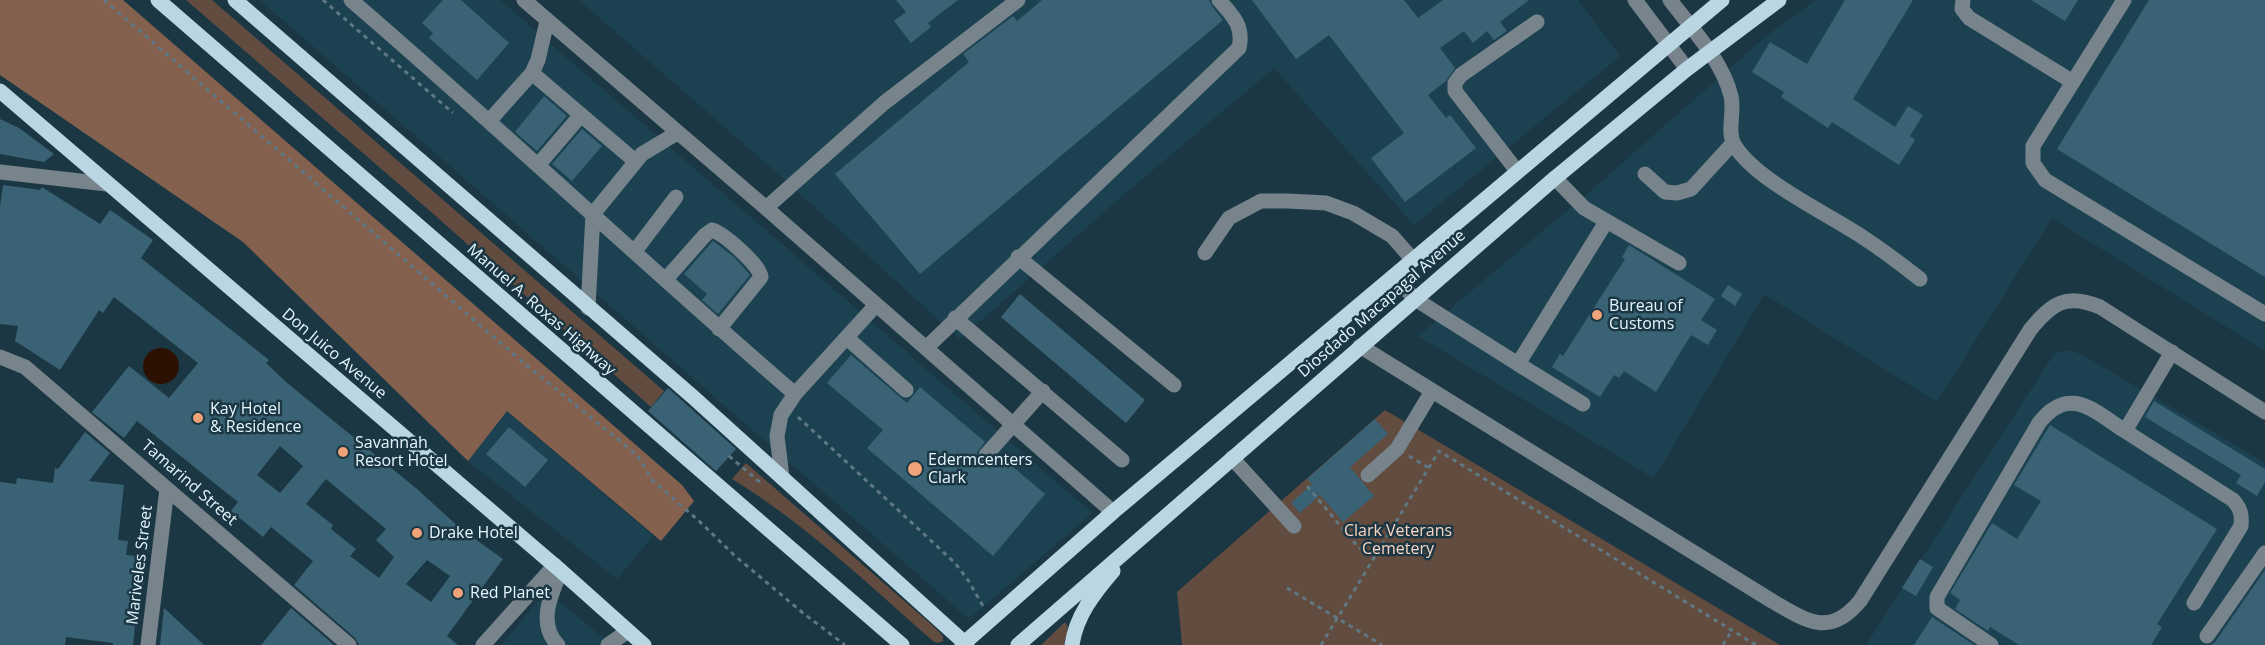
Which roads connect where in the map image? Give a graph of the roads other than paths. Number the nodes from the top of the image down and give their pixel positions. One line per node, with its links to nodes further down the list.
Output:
1 (158, 0): 89 (main road, Manuel A. Roxas Highway)
2 (235, 0): 49 (main road, Manuel A. Roxas Highway)
3 (351, 0): 14 (street)
4 (376, 0): 14 (street)
5 (524, 0): 15 (street)
6 (1018, 0): 36 (street)
7 (1219, 0): 41 (street)
8 (1635, 0): 18 (street)
9 (1670, 0): 17 (street)
10 (1722, 0): 17 (main road, Diosdado Macapagal Avenue)
11 (1779, 0): 19 (main road, Diosdado Macapagal Avenue)
12 (1963, 0): 22 (street)
13 (2124, 0): 22 (street)
14 (366, 12): 25 (street)
15 (547, 21): 21 (street); 26 (street)
16 (1537, 22): 30 (street)
17 (1690, 25): 18 (main road, Diosdado Macapagal Avenue); 19 (street)
18 (1668, 44): 20 (street); 30 (main road, Diosdado Macapagal Avenue)
19 (1710, 52): 20 (main road, Diosdado Macapagal Avenue); 27 (street)
20 (1687, 69): 33 (main road, Diosdado Macapagal Avenue)
21 (532, 73): 24 (street); 25 (street)
22 (2073, 82): 50 (street)
23 (0, 91): 34 (main road, Don Juico Avenue)
24 (581, 115): 28 (street); 29 (street)
25 (490, 120): 29 (street)
26 (677, 133): 28 (street); 36 (street)
27 (1733, 143): 32 (street); 46 (street)
28 (635, 161): 37 (street)
29 (538, 164): 37 (street)
30 (1518, 171): 42 (main road, Diosdado Macapagal Avenue)
31 (0, 172): 34 (street)
32 (1644, 174)
33 (1555, 178): 38 (street); 47 (main road, Diosdado Macapagal Avenue)
34 (107, 184): 78 (main road, Don Juico Avenue)
35 (676, 197): 39 (street)
36 (766, 208): 48 (street)
37 (592, 214): 39 (street); 49 (street)
38 (1606, 222): 43 (street); 58 (street)
39 (635, 251): 45 (street)
40 (1205, 253): 42 (street)
41 (1018, 258): 51 (street); 59 (street)
42 (1413, 260): 44 (main road, Diosdado Macapagal Avenue)
43 (1679, 263)
44 (1394, 276): 47 (street); 74 (main road, Diosdado Macapagal Avenue)
45 (666, 279): 52 (street); 52 (street)
46 (1920, 279)
47 (1415, 299): 54 (main road, Diosdado Macapagal Avenue); 58 (street)
48 (876, 305): 53 (street); 55 (street)
49 (588, 308): 72 (main road, Manuel A. Roxas Highway)
50 (2265, 314)
51 (955, 318): 55 (street); 61 (street)
52 (719, 329): 63 (street)
53 (847, 338): 60 (street); 63 (street)
54 (1360, 346): 62 (street); 69 (main road, Diosdado Macapagal Avenue)
55 (926, 348): 66 (street)
56 (2172, 352): 62 (street); 65 (street); 67 (street)
57 (0, 357): 73 (street, Tamarind Street)
58 (1518, 364): 64 (street)
59 (1174, 385)
60 (906, 390)
61 (1043, 391): 66 (street); 70 (street)
62 (1432, 391): 71 (street)
63 (795, 394): 72 (street)
64 (1582, 404)
65 (2265, 412)
66 (1013, 424): 68 (street); 74 (street)
67 (2126, 431): 79 (street); 92 (street)
68 (986, 455)
69 (1232, 458): 75 (street); 76 (main road, Diosdado Macapagal Avenue)
70 (1122, 460)
71 (1368, 475)
72 (782, 477): 82 (main road, Manuel A. Roxas Highway)
73 (167, 489): 83 (street, Mariveles Street); 84 (street, Tamarind Street)
74 (1113, 512): 82 (main road, Diosdado Macapagal Avenue)
75 (1294, 526)
76 (1143, 534): 90 (main road, Diosdado Macapagal Avenue); 91 (main road)
77 (2265, 553): 81 (street)
78 (558, 568): 80 (main road, Don Juico Avenue); 85 (street); 86 (street)
79 (2194, 603)
80 (628, 631): 87 (street); 88 (main road, Don Juico Avenue)
81 (2207, 636)
82 (965, 644)
83 (148, 645)
84 (349, 645)
85 (483, 645)
86 (558, 645)
87 (608, 645)
88 (644, 645)
89 (902, 645)
90 (1018, 645)
91 (1072, 645)
92 (1991, 645)

